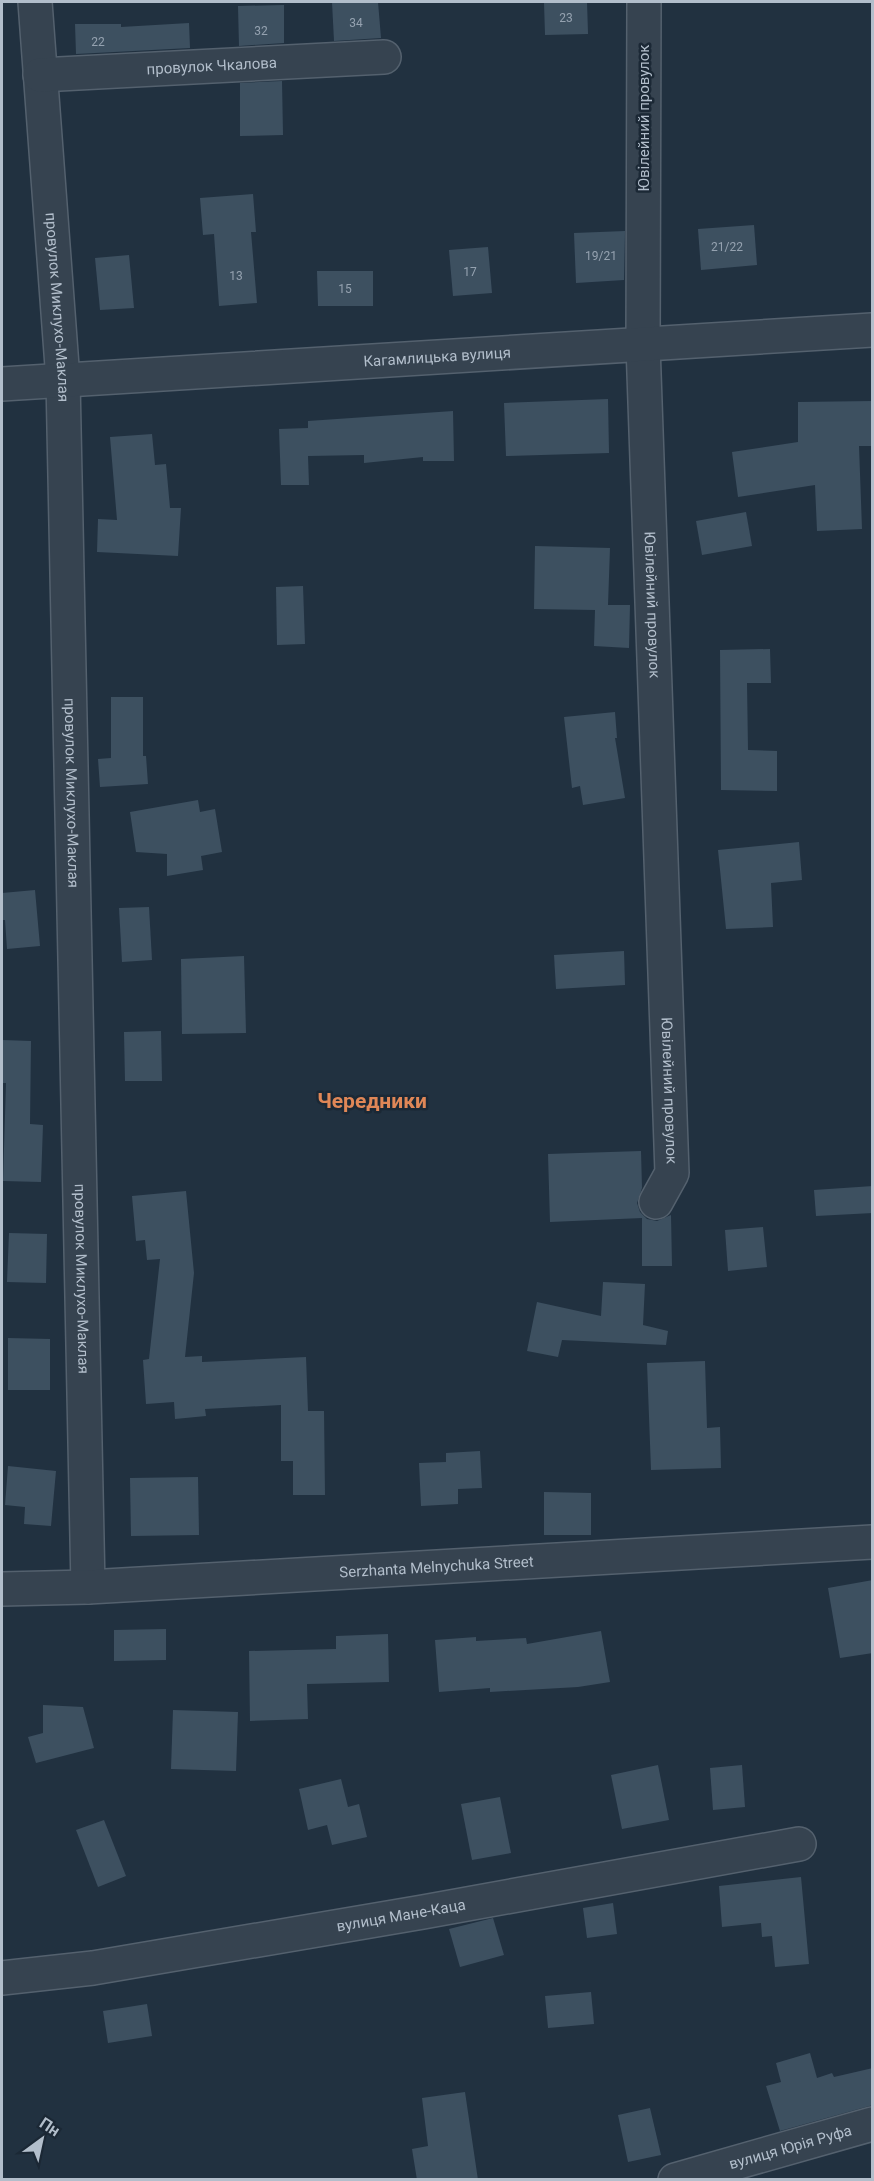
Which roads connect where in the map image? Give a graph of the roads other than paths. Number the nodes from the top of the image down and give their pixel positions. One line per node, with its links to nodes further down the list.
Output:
1 (35, 2): 4 (street, провулок Миклухо-Маклая)
2 (644, 2): 6 (street, Ювілейний провулок)
3 (384, 57): 4 (street, провулок Чкалова)
4 (40, 75): 7 (street, провулок Миклухо-Маклая)
5 (873, 330): 6 (street, Кагамлицька вулиця)
6 (643, 345): 7 (street, Кагамлицька вулиця); 9 (street, Ювілейний провулок)
7 (63, 380): 8 (street, Кагамлицька вулиця); 11 (street, провулок Миклухо-Маклая)
8 (2, 384)
9 (656, 1202)
10 (873, 1542): 11 (street, Serzhanta Melnychuka Street)
11 (88, 1587): 12 (street, Serzhanta Melnychuka Street)
12 (2, 1589)
13 (799, 1844): 14 (street, вулиця Мане-Каца)
14 (2, 1978)
15 (873, 2124): 16 (street, вулиця Юрія Руфа)
16 (675, 2180)

